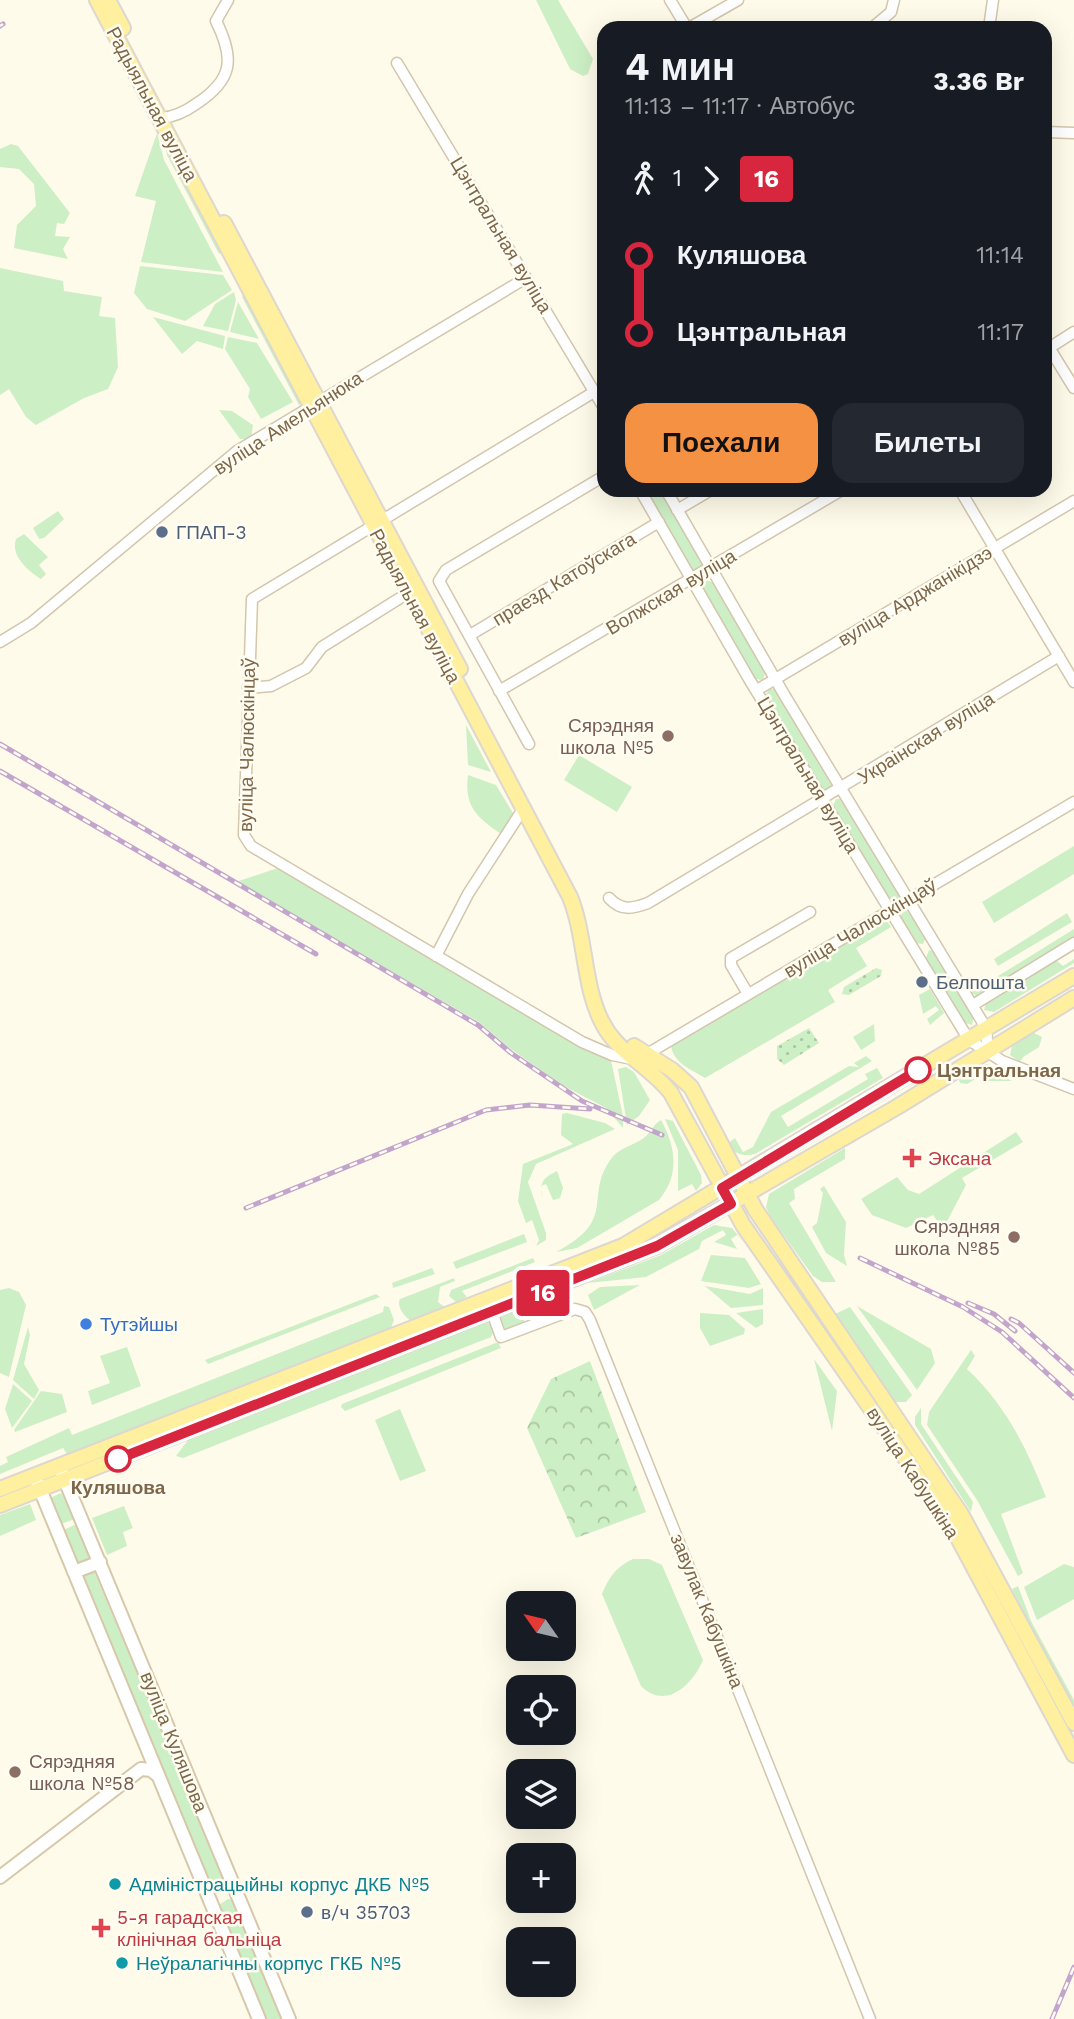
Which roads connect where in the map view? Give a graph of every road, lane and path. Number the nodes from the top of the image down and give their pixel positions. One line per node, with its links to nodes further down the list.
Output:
1 (97, 0): 13 (main road, Радыяльная вуліца)
2 (108, 0): 13 (main road, Радыяльная вуліца)
3 (228, 0): 13 (street)
4 (670, 0): 8 (street)
5 (738, 0): 9 (street)
6 (894, 0): 10 (street)
7 (993, 0): 11 (street)
8 (684, 21)
9 (700, 21)
10 (880, 21)
11 (990, 21)
12 (397, 64): 16 (street, Цэнтральная вуліца)
13 (165, 117): 23 (main road, Радыяльная вуліца)
14 (1052, 132): 15 (street)
15 (1074, 133)
16 (526, 278): 21 (street, Цэнтральная вуліца); 23 (street, вуліца Амельянюка)
17 (1074, 332): 18 (street)
18 (1052, 342)
19 (1052, 352): 20 (street)
20 (1074, 388)
21 (594, 392): 22 (street, Цэнтральная вуліца); 33 (street, вуліца Чалюскінцаў)
22 (597, 397)
23 (314, 405): 33 (main road, Радыяльная вуліца); 39 (street, вуліца Амельянюка)
24 (597, 480): 38 (street)
25 (644, 497): 32 (street, Цэнтральная вуліца)
26 (670, 497): 31 (street, Цэнтральная вуліца)
27 (699, 497): 31 (street)
28 (830, 497): 35 (street, Волжская вуліца)
29 (964, 497): 34 (street)
30 (1074, 501): 34 (street, вуліца Арджанікідзэ)
31 (677, 510): 35 (street, Цэнтральная вуліца)
32 (659, 522): 36 (street, Цэнтральная вуліца); 38 (street, праезд Катоўскага)
33 (377, 523): 43 (street, вуліца Чалюскінцаў); 50 (main road, Радыяльная вуліца); 64 (main road, Радыяльная вуліца)
34 (995, 548): 40 (street); 41 (street, вуліца Арджанікідзэ)
35 (712, 568): 36 (street, Волжская вуліца); 41 (street, Цэнтральная вуліца)
36 (693, 579): 44 (street, Цэнтральная вуліца); 45 (street, Волжская вуліца)
37 (400, 598): 43 (street)
38 (470, 635): 45 (street)
39 (0, 642)
40 (1059, 656): 42 (street); 47 (street, Украінская вуліца)
41 (776, 679): 44 (street, вуліца Арджанікідзэ); 47 (street, Цэнтральная вуліца)
42 (1074, 682)
43 (248, 688): 56 (street, вуліца Чалюскінцаў)
44 (757, 690): 48 (street, Цэнтральная вуліца)
45 (499, 691): 46 (street)
46 (529, 744)
47 (842, 789): 48 (street, Украінская вуліца); 52 (street, Цэнтральная вуліца)
48 (824, 800): 51 (street, Украінская вуліца); 53 (street, Цэнтральная вуліца)
49 (1074, 802): 52 (street, вуліца Чалюскінцаў)
50 (523, 809): 56 (street); 64 (main road, Радыяльная вуліца)
51 (609, 898)
52 (909, 899): 53 (street, вуліца Чалюскінцаў); 60 (street, Цэнтральная вуліца)
53 (890, 910): 58 (street, вуліца Чалюскінцаў); 62 (street, Цэнтральная вуліца)
54 (810, 912): 58 (street)
55 (1074, 943): 60 (street)
56 (436, 956): 64 (street, вуліца Чалюскінцаў)
57 (1074, 976): 61 (main road)
58 (748, 994): 64 (street, вуліца Чалюскінцаў)
59 (1074, 998): 63 (main road)
60 (973, 1005): 61 (street, Цэнтральная вуліца)
61 (986, 1028): 62 (main road); 63 (street, Цэнтральная вуліца)
62 (969, 1040): 63 (street, Цэнтральная вуліца); 66 (main road)
63 (988, 1051): 65 (street, Цэнтральная вуліца); 68 (main road)
64 (642, 1057): 66 (main road, Радыяльная вуліца); 67 (main road, Радыяльная вуліца)
65 (1074, 1089)
66 (738, 1178): 67 (main road); 68 (main road, вуліца Кабушкіна)
67 (722, 1188): 69 (main road, Радыяльная вуліца); 70 (main road)
68 (747, 1195): 69 (main road); 79 (main road, вуліца Кабушкіна)
69 (731, 1204): 71 (main road); 80 (main road, вуліца Кабушкіна)
70 (501, 1291): 71 (main road); 72 (main road)
71 (492, 1312): 72 (main road); 85 (street, завулак Кабушкіна)
72 (62, 1473): 73 (main road); 75 (main road); 77 (main road, вуліца Куляшова)
73 (34, 1476): 74 (main road); 75 (main road, вуліца Куляшова)
74 (0, 1489)
75 (41, 1490): 76 (main road); 78 (main road, вуліца Куляшова)
76 (0, 1505)
77 (100, 1562): 78 (main road); 84 (main road, вуліца Куляшова)
78 (74, 1572): 81 (main road, вуліца Куляшова)
79 (1074, 1723)
80 (1074, 1755)
81 (156, 1774): 82 (main road); 83 (main road, вуліца Куляшова)
82 (0, 1877)
83 (259, 2019)
84 (289, 2019)
85 (870, 2019)

